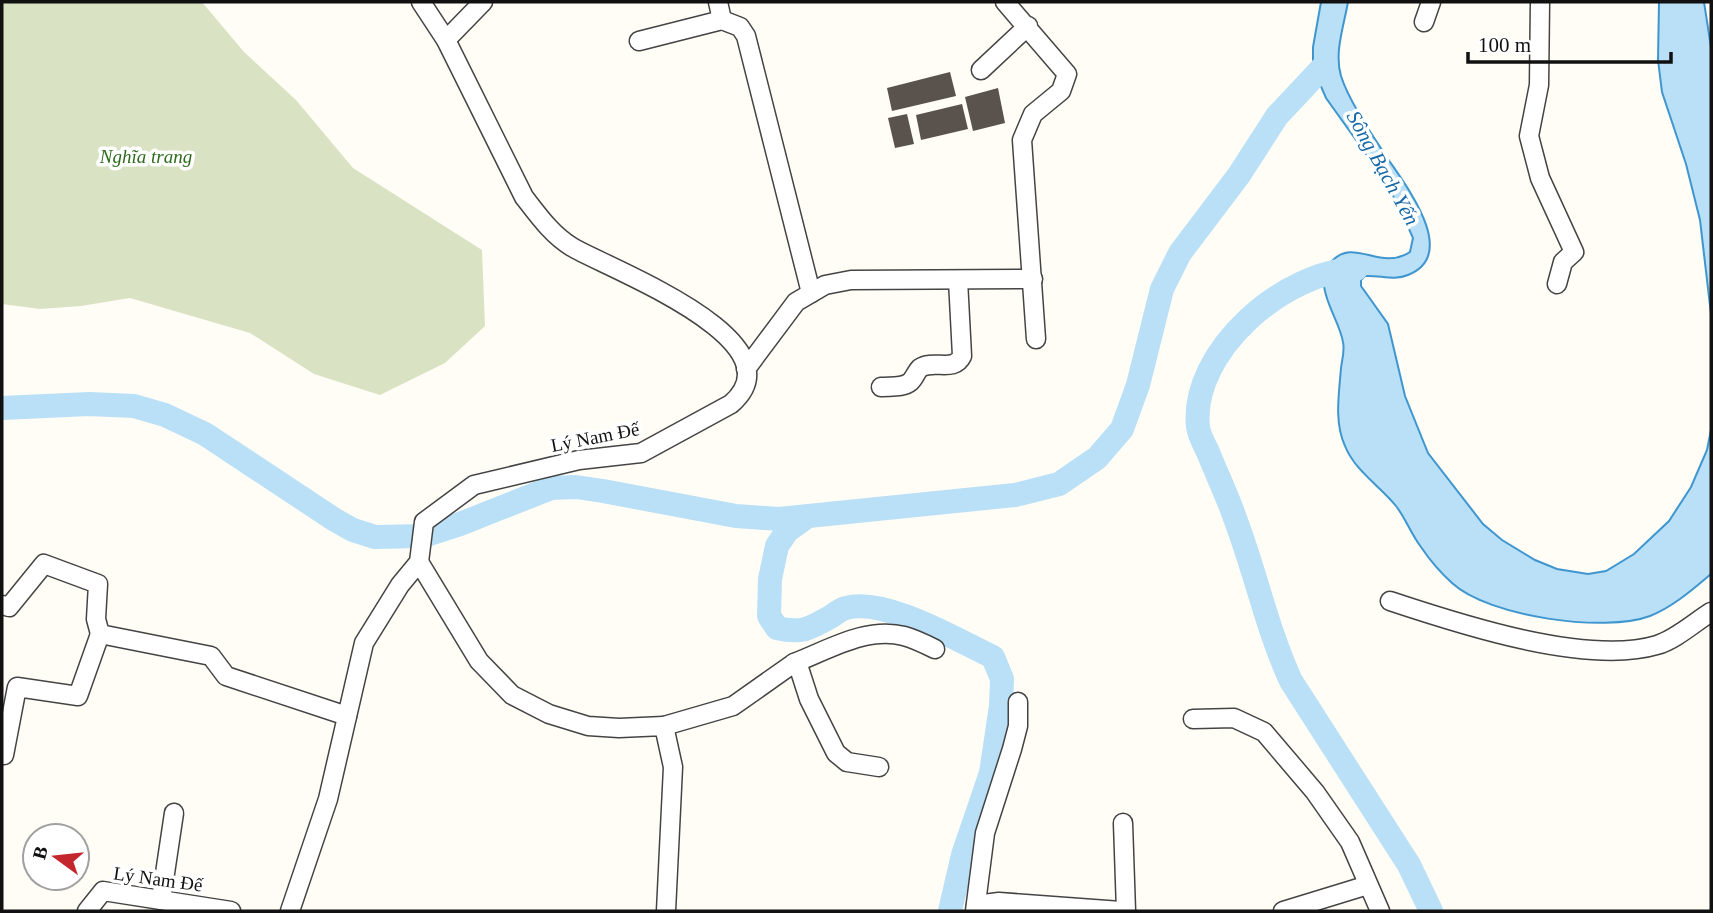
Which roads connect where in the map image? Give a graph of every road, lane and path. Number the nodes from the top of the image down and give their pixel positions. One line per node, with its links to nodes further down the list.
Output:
1 (421, 2): 10 (street)
2 (483, 2): 10 (street)
3 (718, 2): 7 (street)
4 (1005, 2): 9 (street)
5 (1431, 2): 8 (street)
6 (1540, 2): 15 (street)
7 (722, 20): 11 (street); 16 (street)
8 (1424, 22)
9 (1028, 26): 12 (street); 14 (street)
10 (446, 40): 18 (street)
11 (639, 41)
12 (981, 70)
13 (958, 279): 14 (street); 16 (street); 19 (street)
14 (1033, 279): 17 (street)
15 (1557, 284)
16 (811, 293): 18 (street, Lý Nam Đế)
17 (1037, 339)
18 (746, 369): 20 (street, Lý Nam Đế)
19 (881, 387)
20 (419, 562): 28 (street); 30 (street)
21 (1390, 601): 23 (street)
22 (2, 605): 24 (street)
23 (1711, 612)
24 (100, 634): 28 (street); 31 (street)
25 (935, 649): 26 (street)
26 (794, 663): 30 (street); 32 (street)
27 (1018, 702): 37 (street)
28 (347, 716): 40 (street)
29 (1193, 719): 35 (street)
30 (664, 726): 41 (street)
31 (4, 755)
32 (879, 767)
33 (174, 813): 36 (street)
34 (1123, 823): 42 (street)
35 (1368, 885): 43 (street); 44 (street)
36 (161, 900): 38 (street, Lý Nam Đế); 39 (street, Lý Nam Đế)
37 (975, 908): 42 (street)
38 (87, 911)
39 (231, 911)
40 (291, 911)
41 (666, 911)
42 (1124, 911)
43 (1283, 911)
44 (1380, 911)

